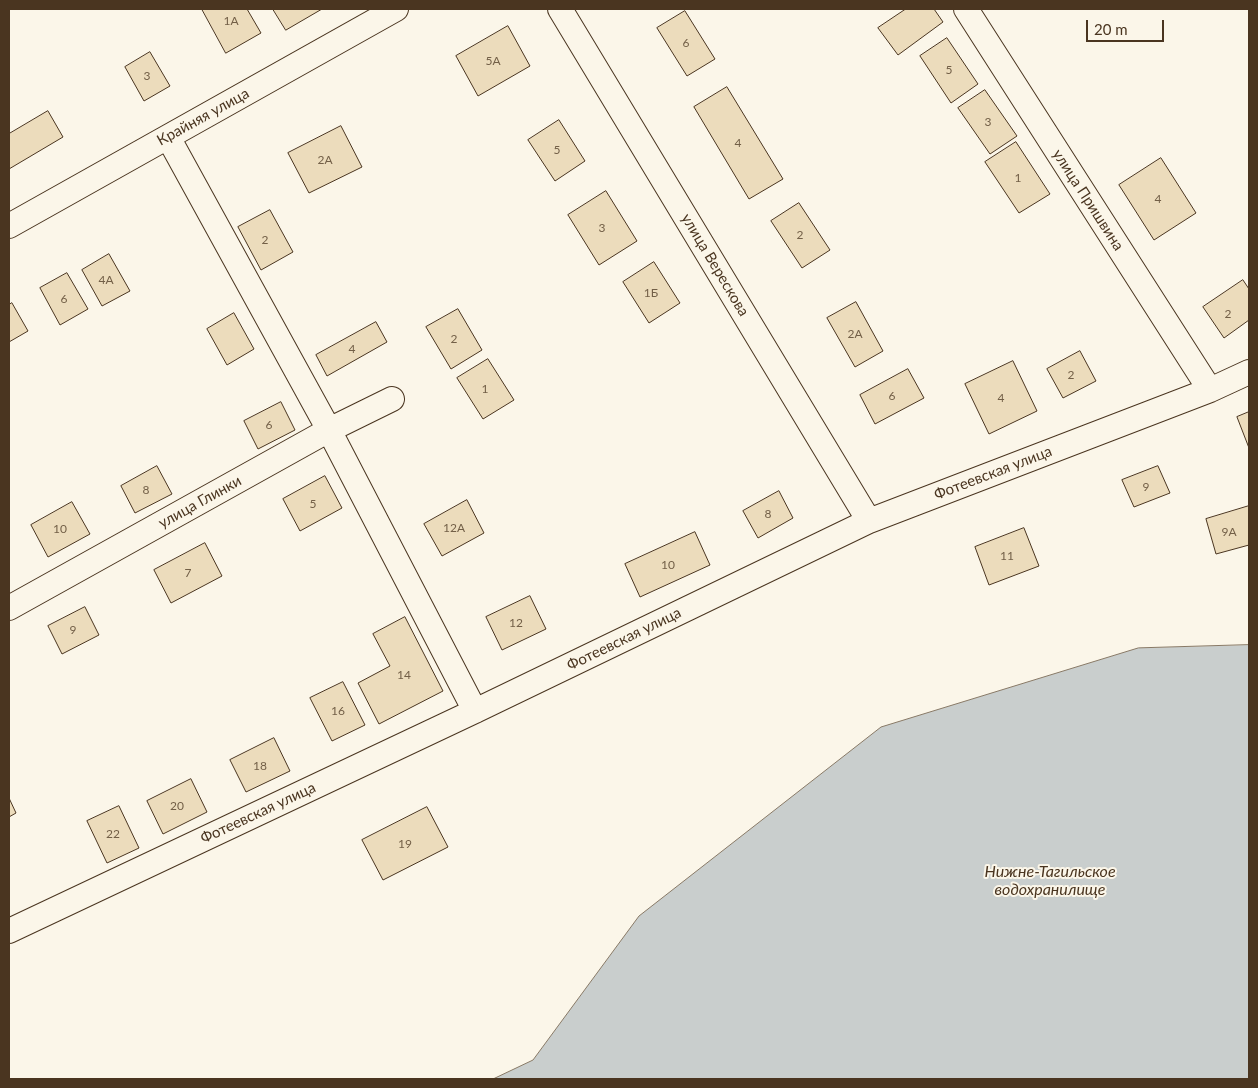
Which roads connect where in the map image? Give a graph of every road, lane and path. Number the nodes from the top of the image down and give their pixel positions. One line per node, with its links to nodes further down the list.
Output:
1 (396, 9): 4 (street, Крайняя улица)
2 (560, 9): 10 (street, улица Верескова)
3 (966, 9): 7 (street, улица Пришвина)
4 (168, 137): 5 (street, Крайняя улица); 9 (street)
5 (9, 226)
6 (1249, 372): 7 (street, Фотеевская улица)
7 (1210, 390): 10 (street, Фотеевская улица)
8 (392, 399): 9 (street, улица Глинки)
9 (329, 430): 11 (street, улица Глинки); 12 (street)
10 (870, 521): 12 (street, Фотеевская улица)
11 (9, 608)
12 (475, 711): 13 (street, Фотеевская улица)
13 (9, 930)

